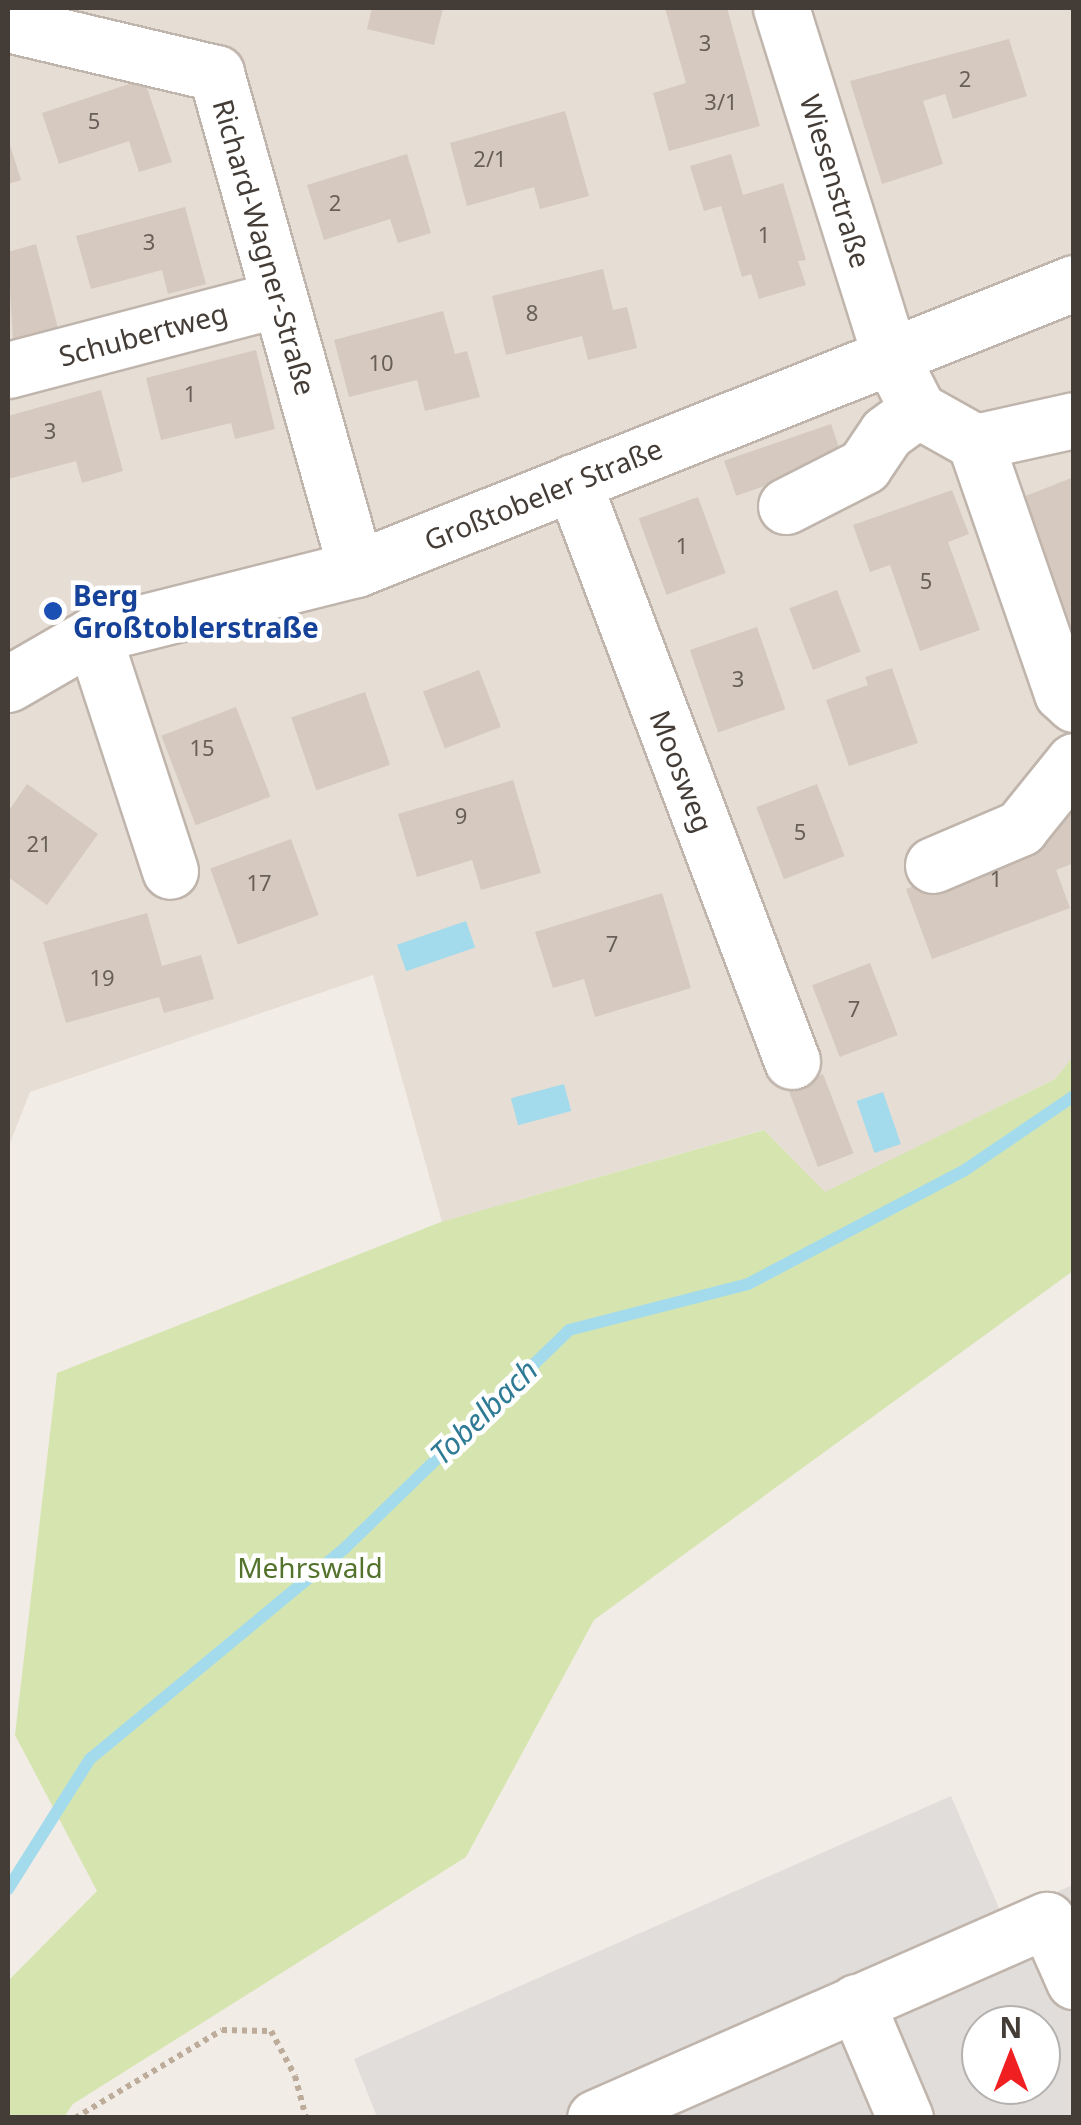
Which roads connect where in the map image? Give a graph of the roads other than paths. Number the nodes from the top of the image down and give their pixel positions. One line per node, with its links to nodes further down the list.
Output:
1 (781, 8): 5 (street, Wiesenstraße)
2 (8, 24): 4 (street, Richard-Wagner-Straße)
3 (1074, 283): 5 (street, Großtobeler Straße)
4 (279, 299): 6 (street, Schubertweg); 12 (street, Richard-Wagner-Straße)
5 (890, 355): 7 (street, Wiesenstraße); 10 (street, Großtobeler Straße)
6 (8, 370)
7 (918, 410): 9 (street); 11 (street)
8 (1074, 420): 9 (street)
9 (975, 442): 15 (street)
10 (572, 482): 12 (street, Großtobeler Straße); 19 (street, Moosweg)
11 (786, 506)
12 (356, 568): 13 (street, Großtobeler Straße)
13 (94, 635): 14 (street, Großtobeler Straße); 18 (street)
14 (8, 684)
15 (1074, 704)
16 (1074, 761): 17 (street)
17 (933, 865)
18 (170, 871)
19 (792, 1061)
20 (1074, 1981): 21 (street)
21 (856, 2002): 22 (street); 23 (street)
22 (595, 2118)
23 (904, 2118)

